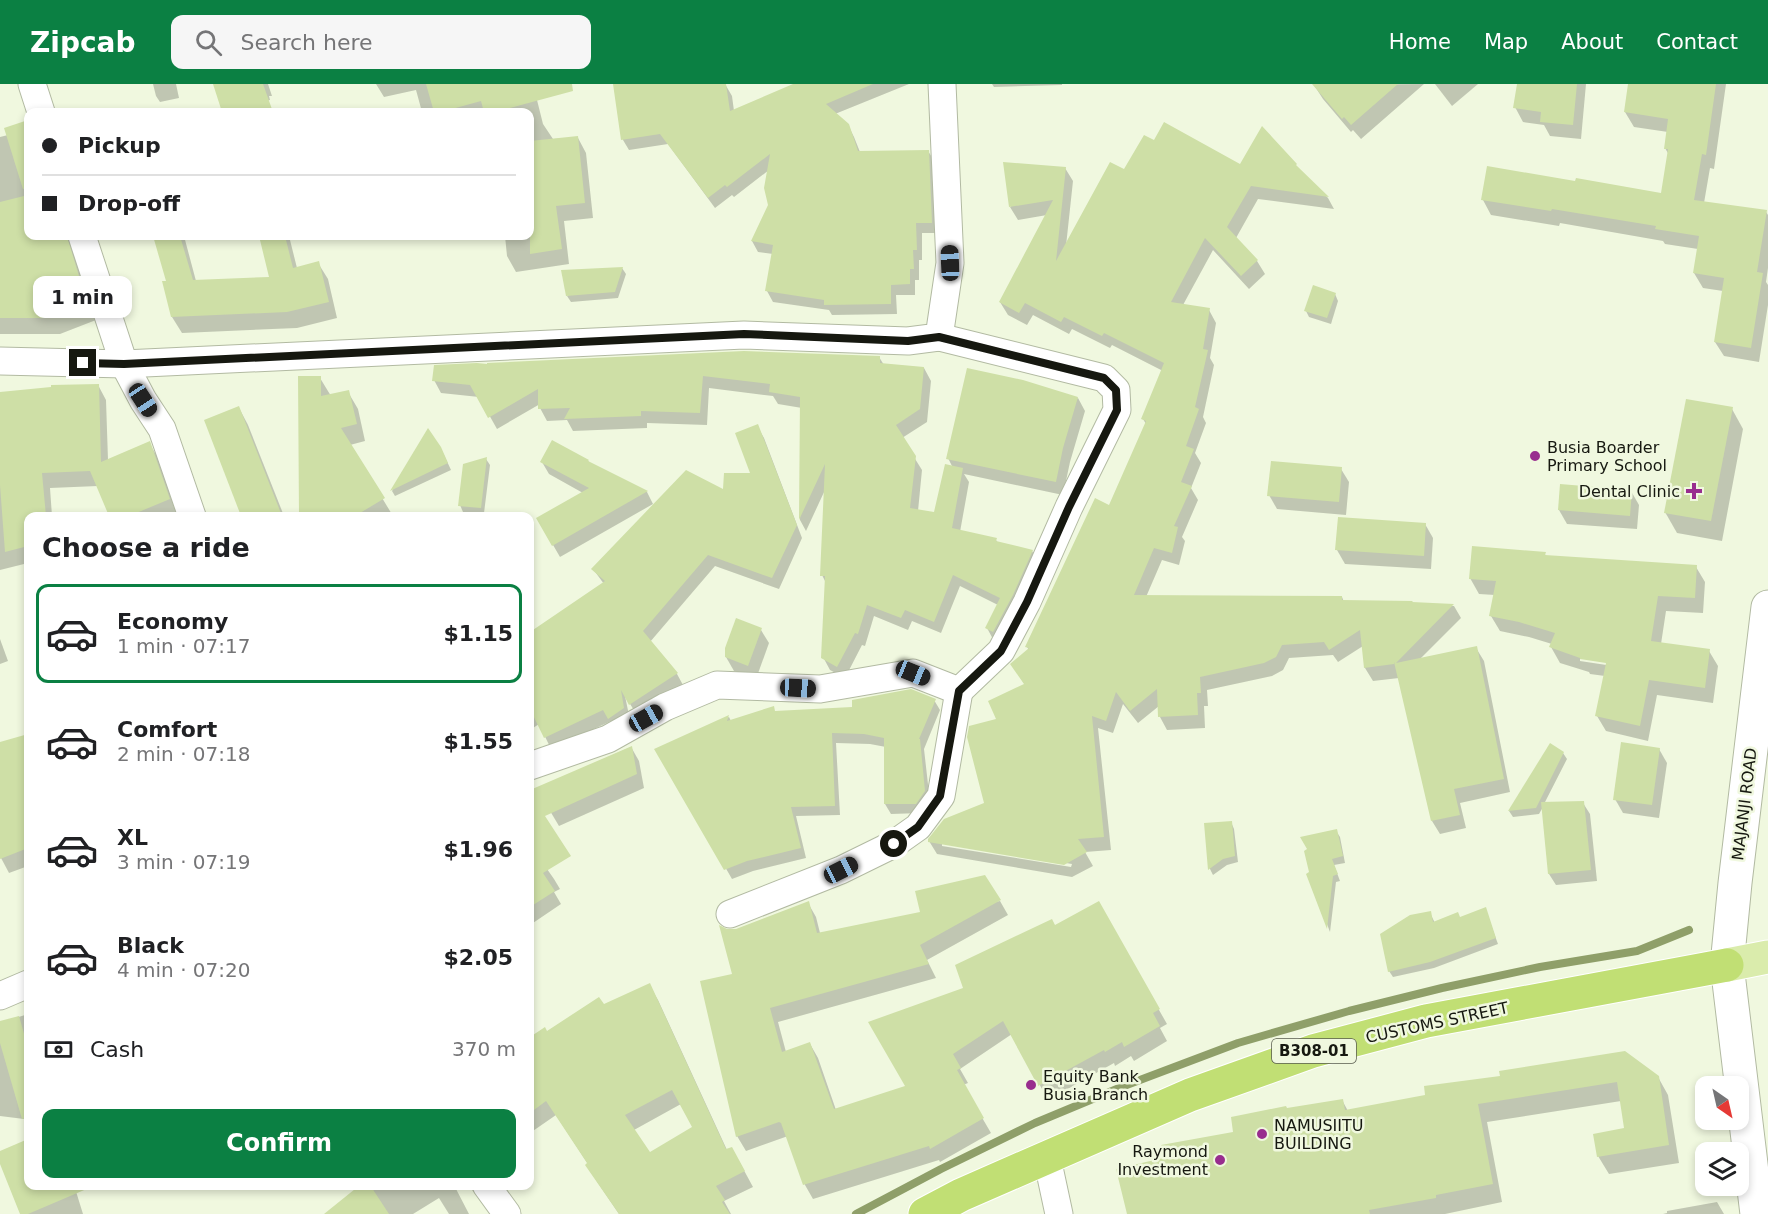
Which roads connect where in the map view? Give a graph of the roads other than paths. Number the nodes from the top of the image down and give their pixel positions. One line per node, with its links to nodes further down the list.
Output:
1 (942, 84): 5 (street)
2 (36, 85): 3 (street)
3 (40, 108)
4 (83, 240): 7 (street)
5 (939, 337): 7 (street); 10 (street)
6 (0, 361): 7 (street)
7 (124, 364): 8 (street)
8 (191, 512)
9 (1768, 607): 14 (main road, MAJANJI ROAD)
10 (959, 691): 11 (street); 12 (street)
11 (534, 765)
12 (730, 914)
13 (1768, 957): 14 (main road, B308-01)
14 (1727, 966): 17 (highway, CUSTOMS STREET / B308-01); 22 (main road, MAJANJI ROAD)
15 (24, 986): 16 (street)
16 (0, 996)
17 (1047, 1158): 20 (highway, CUSTOMS STREET / B308-01); 21 (street)
18 (490, 1190): 19 (street)
19 (507, 1214)
20 (925, 1214)
21 (1059, 1214)
22 (1757, 1214)

